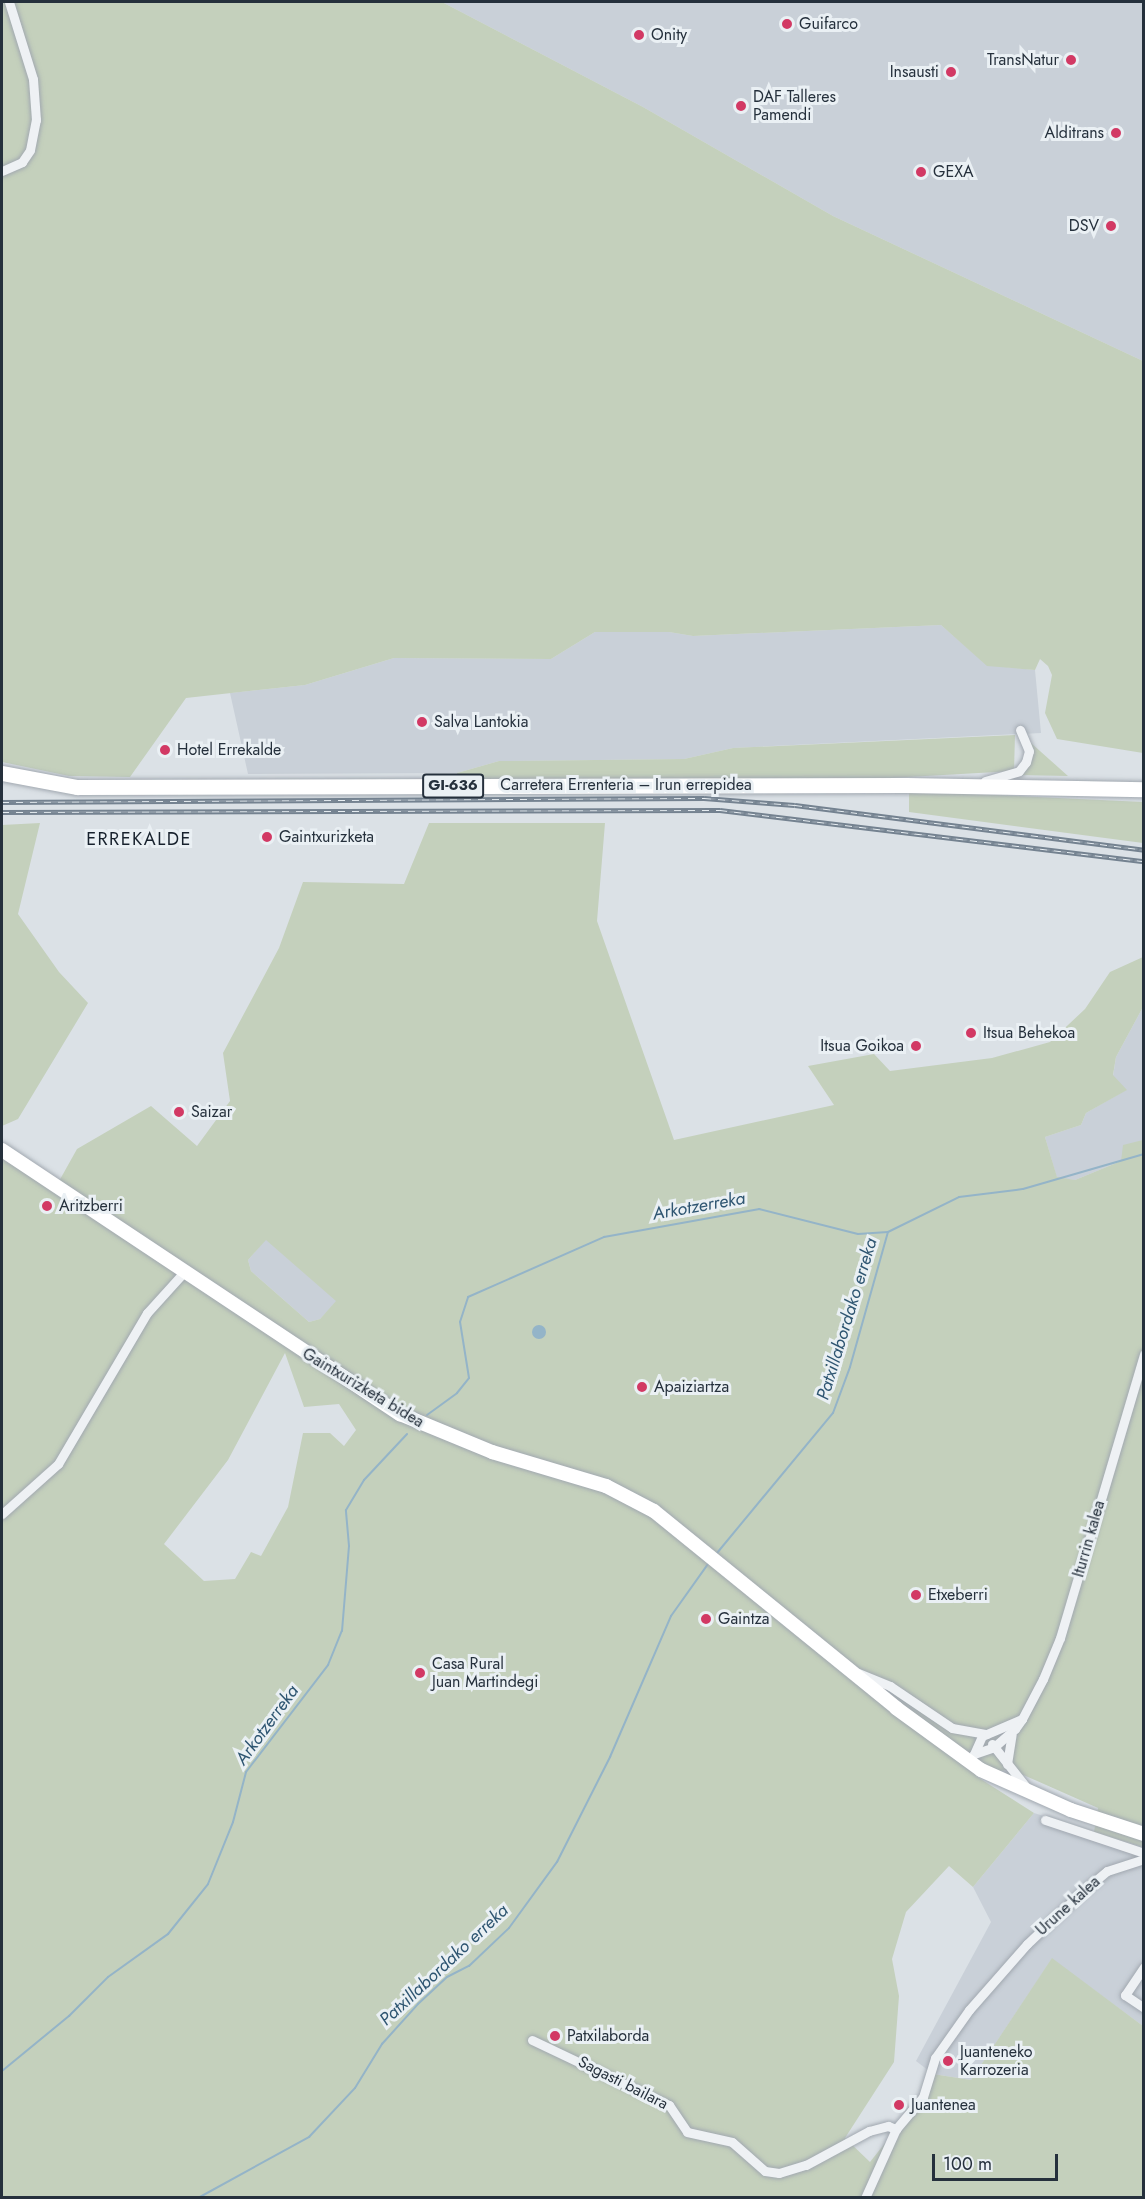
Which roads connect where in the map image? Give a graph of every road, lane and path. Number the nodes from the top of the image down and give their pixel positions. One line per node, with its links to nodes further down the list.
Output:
1 (9, 2): 2 (street)
2 (2, 171)
3 (1020, 730): 6 (street)
4 (2, 773): 6 (main road, Carretera Errenteria – Irun errepidea / GI-636)
5 (1143, 780): 8 (main road)
6 (964, 785): 7 (main road, Carretera Errenteria – Irun errepidea / GI-636)
7 (1042, 786): 8 (main road, Carretera Errenteria – Irun errepidea / GI-636); 10 (main road)
8 (1072, 787): 9 (main road, Carretera Errenteria – Irun errepidea / GI-636)
9 (1143, 789)
10 (1143, 799)
11 (2, 1150): 12 (main road, Gaintxurizketa bidea)
12 (185, 1271): 14 (street); 15 (main road, Gaintxurizketa bidea)
13 (1143, 1354): 16 (street, Iturrin kalea)
14 (2, 1514)
15 (857, 1673): 18 (main road, Gaintxurizketa bidea); 19 (street); 21 (main road, Gaintxurizketa bidea)
16 (1022, 1719): 17 (street, Iturrin kalea); 19 (street)
17 (1015, 1729): 20 (street, Iturrin kalea); 22 (street, Iturrin kalea)
18 (932, 1734): 21 (main road, Gaintxurizketa bidea); 23 (main road, Gaintxurizketa bidea)
19 (986, 1734): 20 (street); 21 (street)
20 (994, 1747): 21 (street, Iturrin kalea); 22 (street)
21 (974, 1754): 23 (main road); 24 (main road, Gaintxurizketa bidea)
22 (1007, 1766): 24 (street)
23 (981, 1770): 24 (main road, Gaintxurizketa bidea)
24 (1035, 1795): 26 (main road, Gaintxurizketa bidea)
25 (1045, 1820): 27 (street)
26 (1143, 1834)
27 (1143, 1852)
28 (1143, 1859): 32 (street, Urune kalea)
29 (1143, 1967): 30 (street)
30 (1143, 2008)
31 (532, 2040): 32 (street, Sagasti bailara)
32 (896, 2129): 33 (street)
33 (865, 2198)

